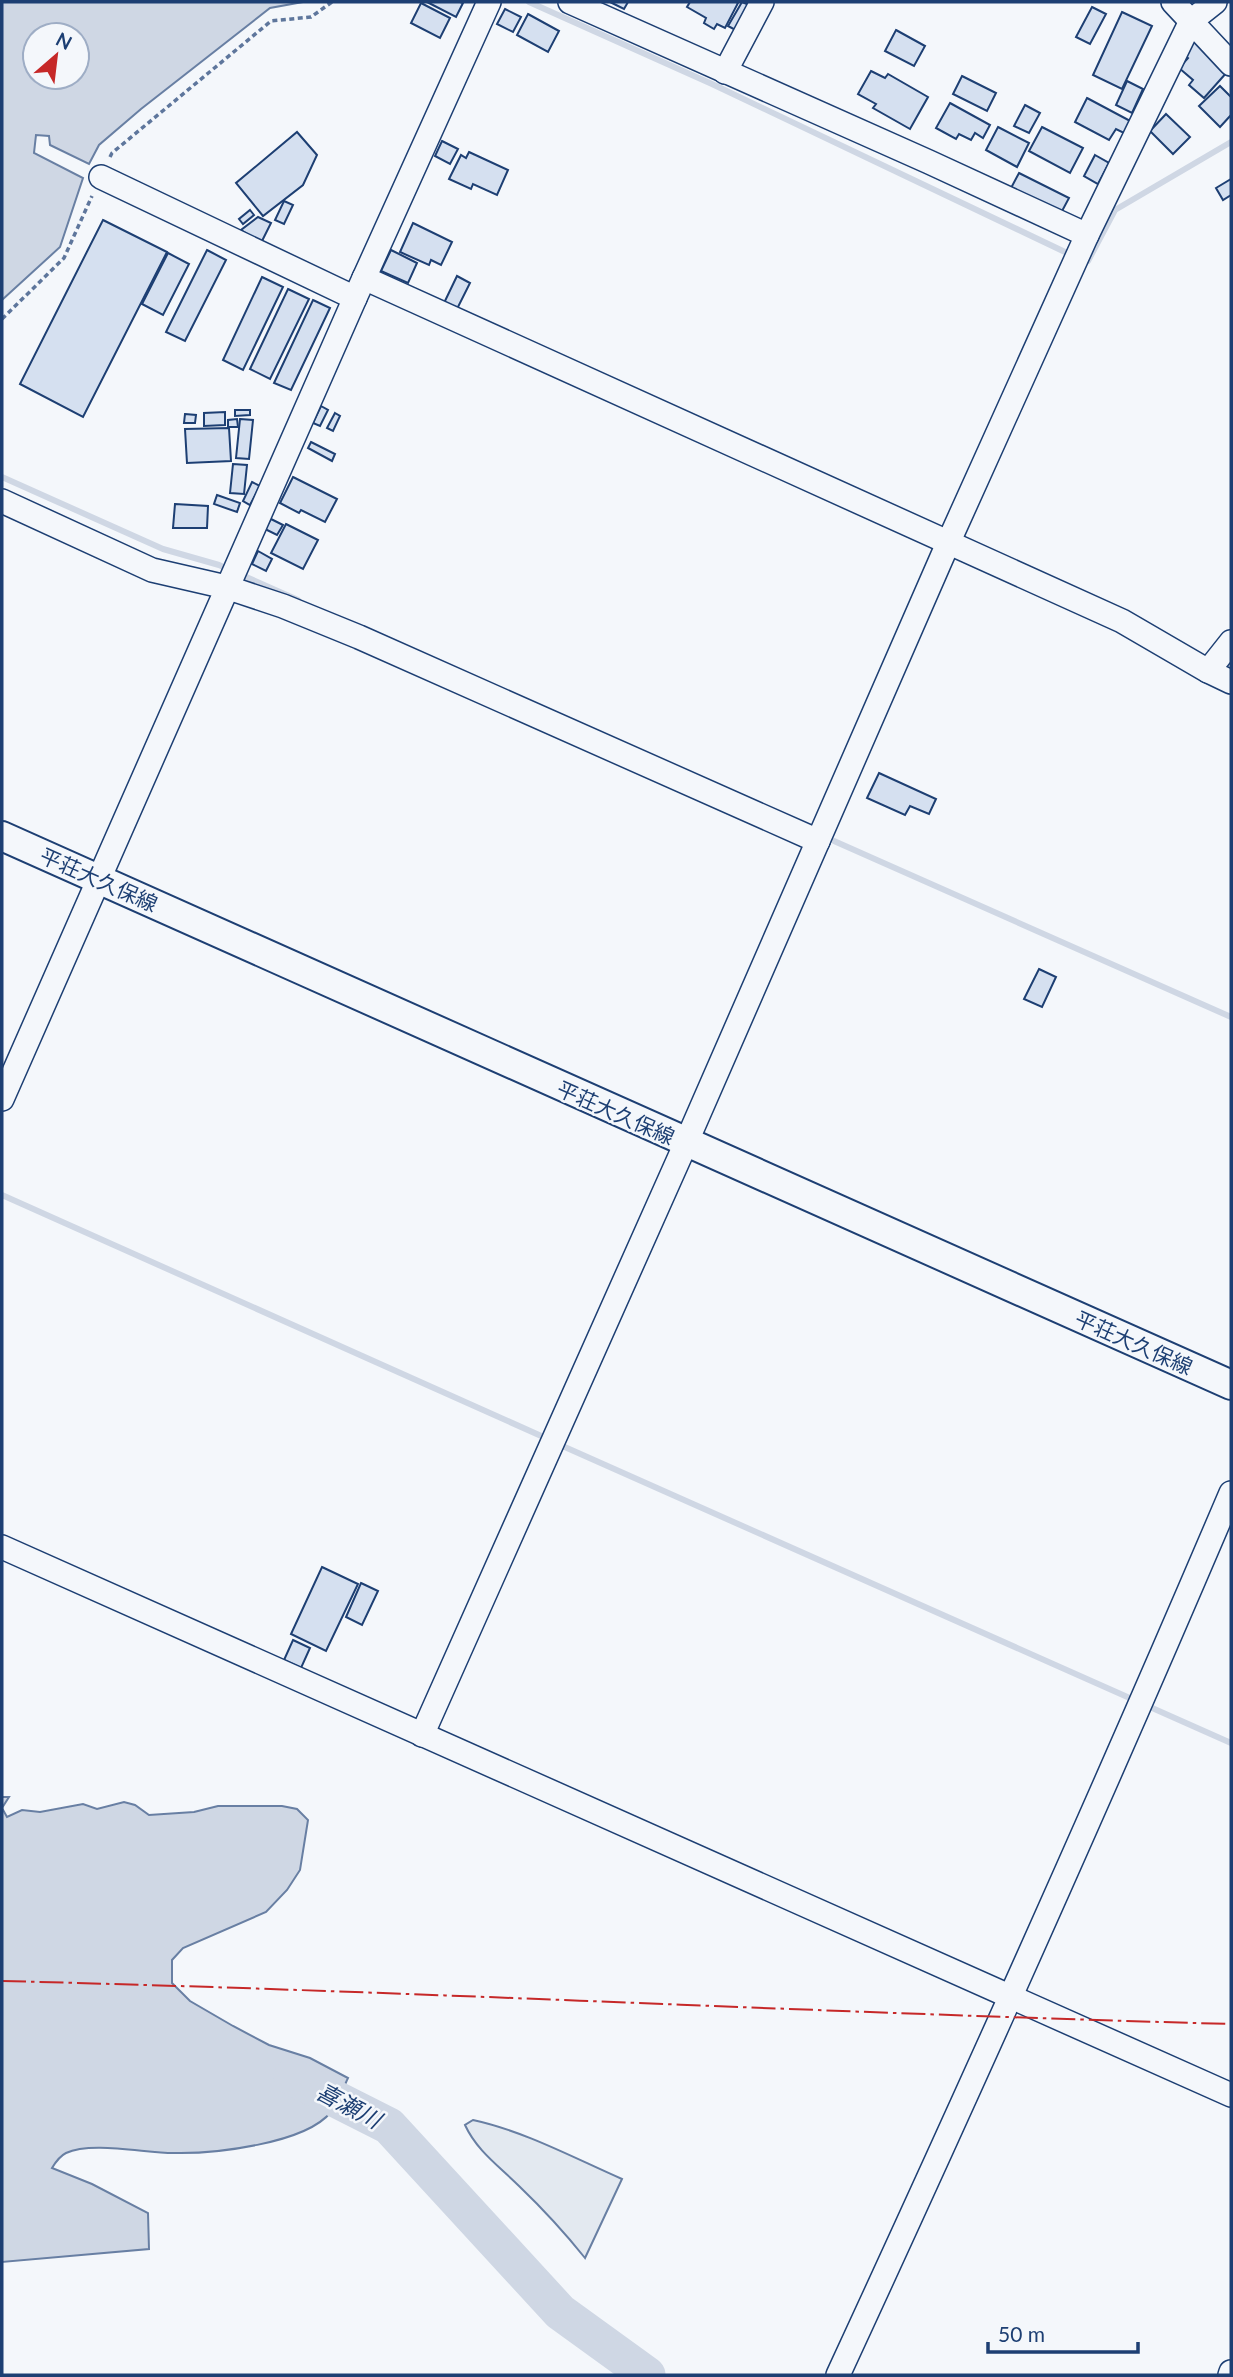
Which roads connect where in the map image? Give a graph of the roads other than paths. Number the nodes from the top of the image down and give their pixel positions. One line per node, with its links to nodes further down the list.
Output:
1 (489, 2): 11 (street)
2 (570, 2): 8 (street)
3 (762, 2): 8 (street)
4 (1173, 2): 6 (street)
5 (1215, 2): 6 (street)
6 (1191, 21): 7 (street); 10 (street)
7 (1231, 64)
8 (725, 72): 10 (street)
9 (101, 177): 11 (street)
10 (1087, 236): 13 (street)
11 (360, 288): 13 (street); 14 (street)
12 (2, 501): 14 (street)
13 (948, 541): 16 (street); 19 (street)
14 (226, 587): 19 (street); 20 (street)
15 (1231, 642): 16 (street)
16 (1208, 671): 17 (street)
17 (1231, 682)
18 (2, 836): 20 (main road, 平荘大久保線)
19 (818, 841): 22 (street)
20 (99, 878): 21 (street); 22 (main road, 平荘大久保線)
21 (2, 1099)
22 (686, 1143): 23 (main road, 平荘大久保線); 26 (street)
23 (1231, 1385)
24 (1231, 1493): 27 (street)
25 (2, 1548): 26 (street)
26 (422, 1735): 27 (street)
27 (1010, 1997): 28 (street); 29 (street)
28 (1231, 2095)
29 (838, 2375)

